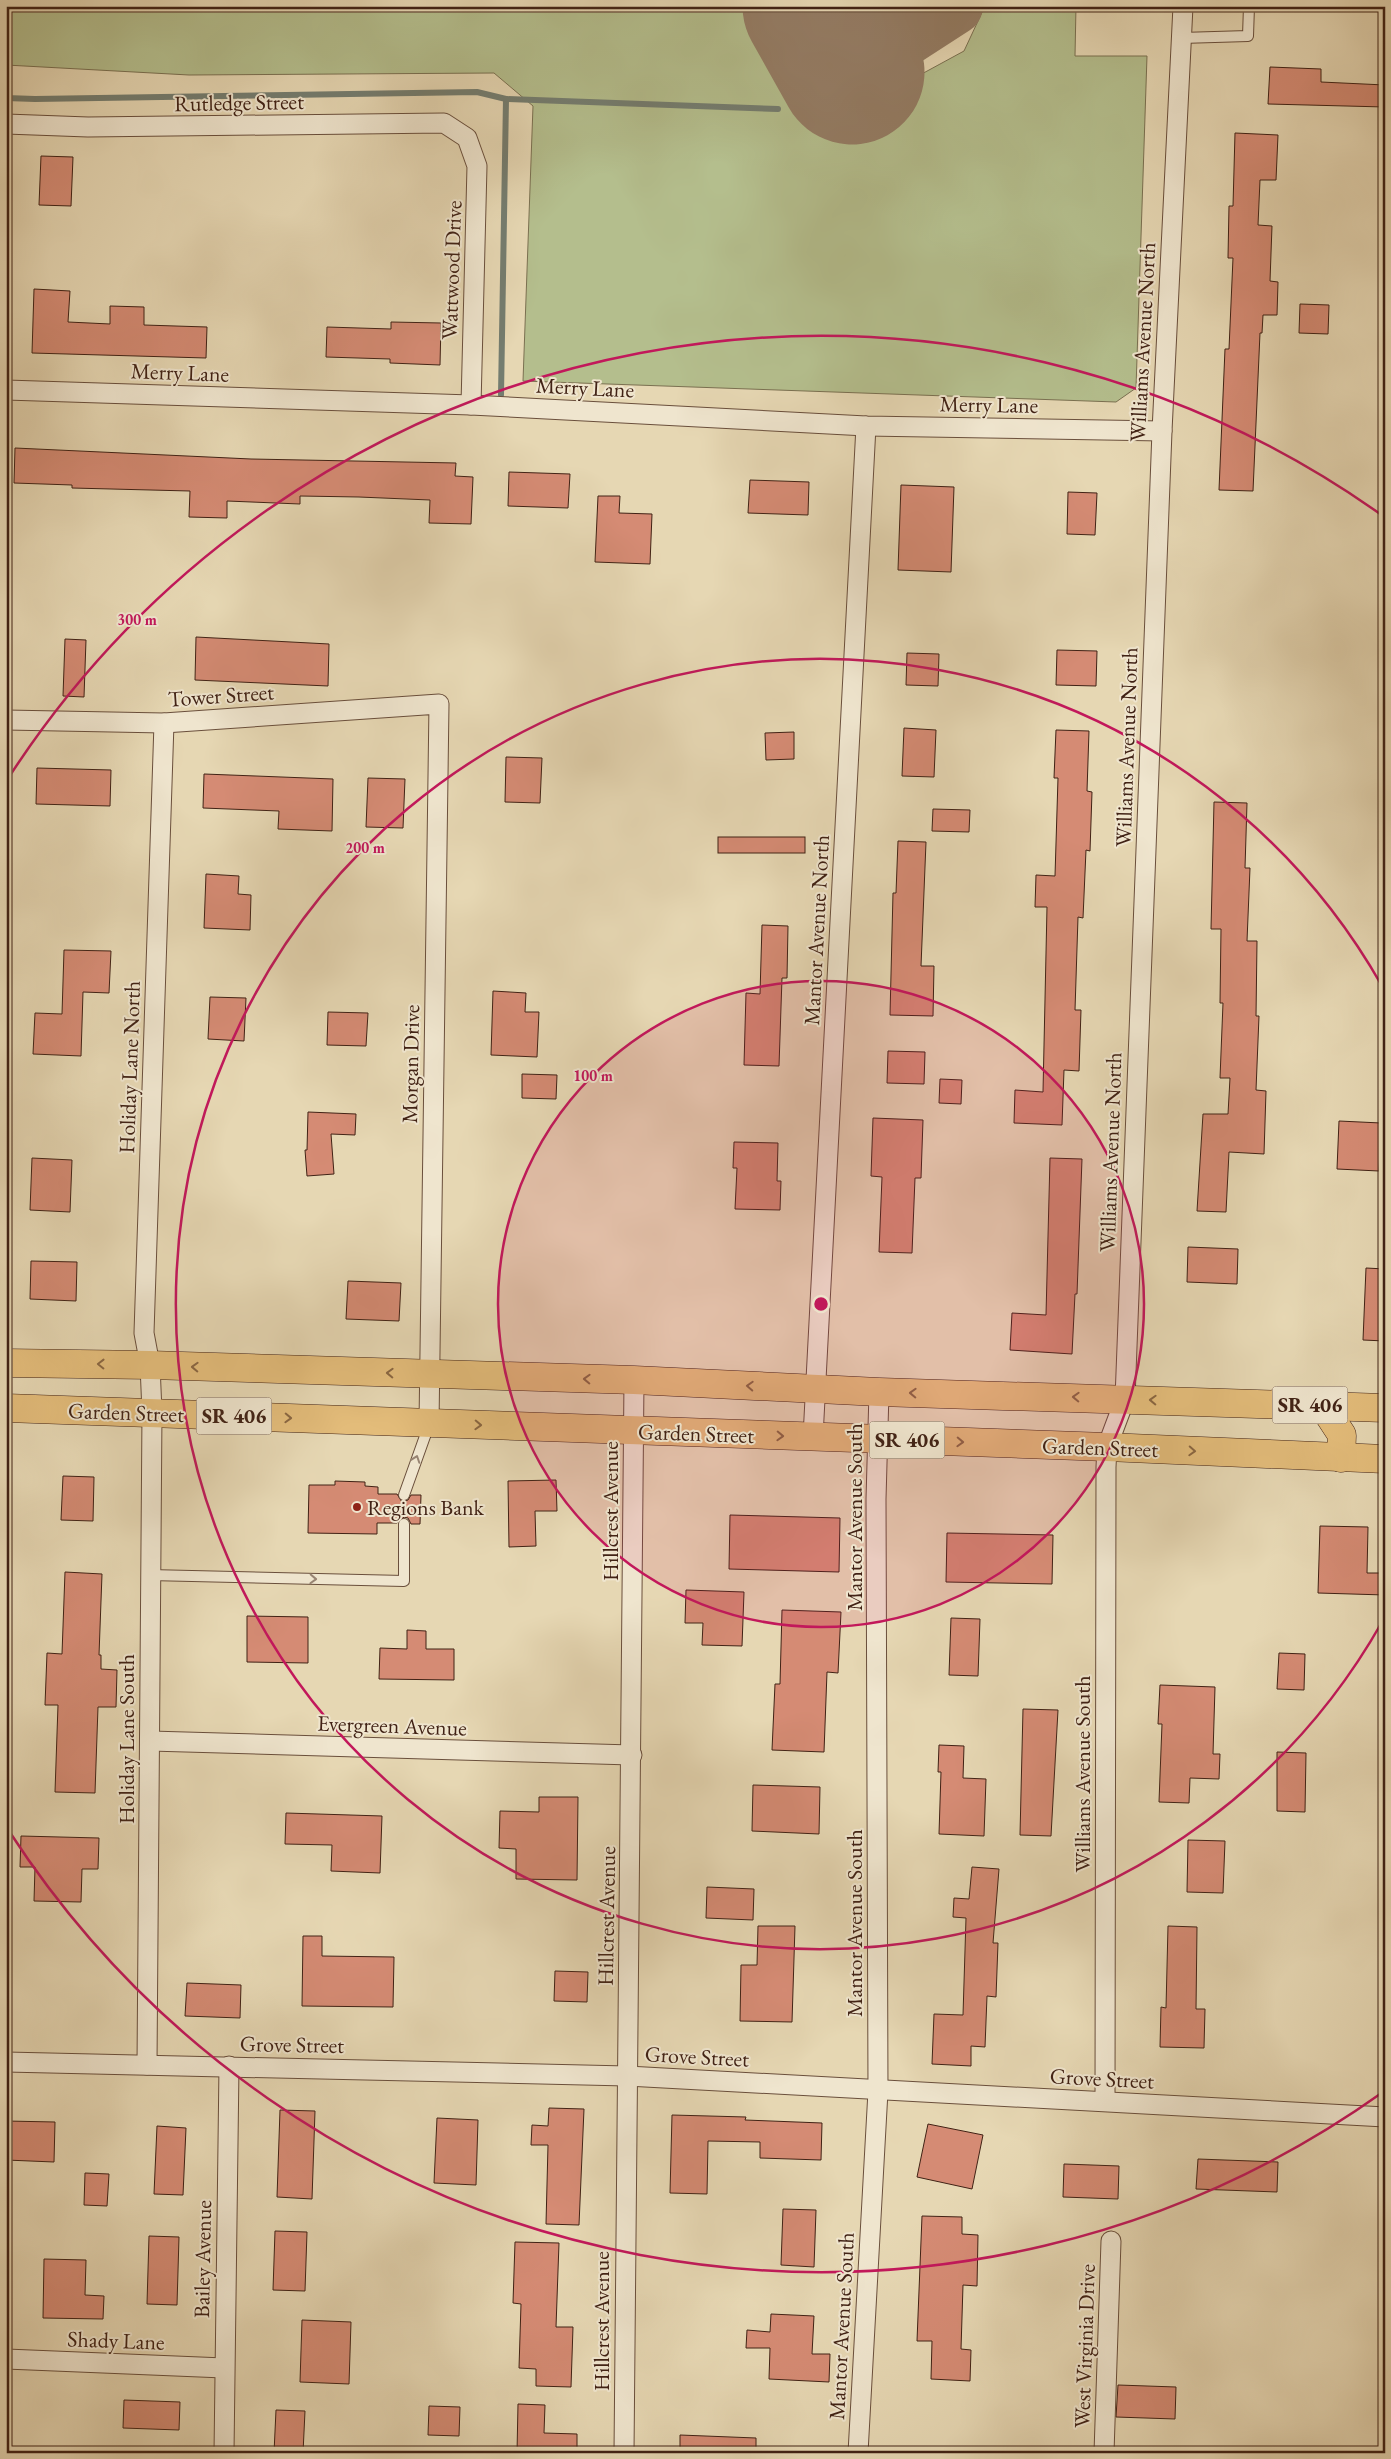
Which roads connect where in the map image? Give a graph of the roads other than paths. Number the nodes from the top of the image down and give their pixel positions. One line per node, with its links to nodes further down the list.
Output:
1 (1183, 6): 3 (street, Williams Avenue North)
2 (1249, 6): 3 (lane)
3 (1181, 42): 9 (street, Williams Avenue North)
4 (6, 124): 5 (street, Rutledge Street)
5 (467, 138): 7 (street, Wattwood Drive)
6 (6, 390): 7 (street, Merry Lane)
7 (471, 405): 8 (street, Merry Lane)
8 (866, 426): 9 (street, Merry Lane); 17 (street, Mantor Avenue North)
9 (1162, 431): 19 (street, Williams Avenue North)
10 (439, 704): 12 (street, Tower Street); 15 (street, Morgan Drive)
11 (6, 720): 12 (street, Tower Street)
12 (164, 723): 14 (street, Holiday Lane North)
13 (6, 1363): 14 (main road, Garden Street / SR 406, one-way to 13)
14 (150, 1365): 15 (main road, Garden Street / SR 406, one-way to 14); 23 (street, Holiday Lane North)
15 (430, 1374): 16 (main road, Garden Street / SR 406, one-way to 15); 24 (street, Morgan Drive)
16 (634, 1380): 17 (main road, Garden Street / SR 406, one-way to 16); 25 (street, Hillcrest Avenue)
17 (816, 1389): 18 (main road, Garden Street / SR 406); 26 (street, Mantor Avenue North)
18 (879, 1392): 19 (main road, Garden Street / SR 406, one-way to 18); 27 (street, Mantor Avenue South)
19 (1125, 1399): 20 (main road, Garden Street / SR 406, one-way to 19); 28 (street, Williams Avenue North)
20 (1323, 1406): 22 (main road, Garden Street / SR 406); 29 (main road)
21 (6, 1408): 23 (main road, Garden Street / SR 406)
22 (1385, 1408)
23 (152, 1412): 24 (main road, Garden Street / SR 406, one-way to 24); 33 (street, Holiday Lane South)
24 (429, 1424): 25 (main road, Garden Street / SR 406, one-way to 25); 31 (lane, one-way to 24)
25 (634, 1431): 26 (main road, Garden Street / SR 406, one-way to 26); 35 (street, Hillcrest Avenue)
26 (813, 1437): 27 (main road, Garden Street / SR 406)
27 (877, 1439): 28 (main road, Garden Street / SR 406, one-way to 28); 40 (street, Mantor Avenue South)
28 (1107, 1447): 29 (main road, Garden Street / SR 406, one-way to 29); 41 (street, Williams Avenue South)
29 (1341, 1458): 30 (main road, Garden Street / SR 406)
30 (1385, 1459)
31 (404, 1495)
32 (404, 1524): 33 (lane, one-way to 32)
33 (149, 1575): 34 (street, Holiday Lane South)
34 (150, 1741): 35 (street, Evergreen Avenue); 37 (street, Holiday Lane South)
35 (632, 1755): 39 (street, Hillcrest Avenue)
36 (6, 2062): 37 (street, Grove Street)
37 (147, 2065): 38 (street, Grove Street)
38 (228, 2066): 39 (street, Grove Street); 45 (street, Bailey Avenue)
39 (627, 2076): 40 (street, Grove Street); 47 (street, Hillcrest Avenue)
40 (878, 2090): 41 (street, Grove Street); 48 (street, Mantor Avenue South)
41 (1105, 2101): 42 (street, Grove Street)
42 (1385, 2117)
43 (1111, 2241): 49 (street, West Virginia Drive)
44 (6, 2359): 45 (street, Shady Lane)
45 (224, 2368): 46 (street, Bailey Avenue)
46 (224, 2453)
47 (624, 2453)
48 (858, 2453)
49 (1104, 2453)

